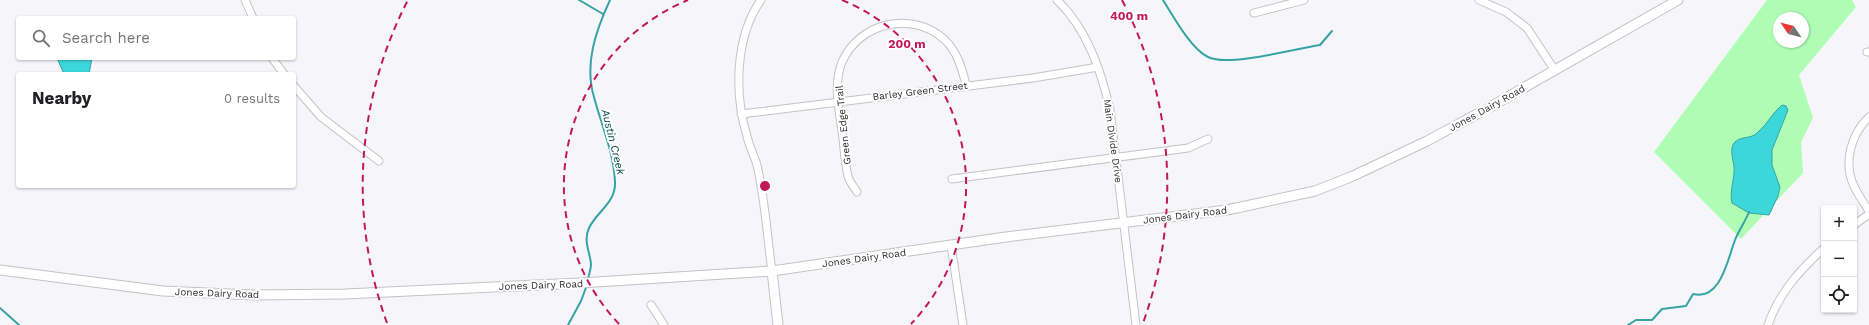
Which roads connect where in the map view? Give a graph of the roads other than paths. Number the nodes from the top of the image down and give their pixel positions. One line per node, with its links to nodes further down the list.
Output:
1 (245, 0): 8 (street)
2 (761, 0): 18 (street)
3 (1057, 0): 10 (street, Main Divide Drive)
4 (1304, 0): 7 (street)
5 (1479, 0): 11 (street)
6 (1678, 0): 11 (street, Jones Dairy Road)
7 (1254, 13)
8 (252, 16)
9 (274, 60): 12 (street)
10 (1098, 67): 13 (street, Barley Green Street); 21 (street, Main Divide Drive)
11 (1554, 69): 16 (street, Jones Dairy Road)
12 (282, 72)
13 (966, 85): 15 (street, Barley Green Street); 15 (street, Green Edge Trail)
14 (296, 88): 22 (street)
15 (838, 102): 18 (street, Barley Green Street); 24 (street, Green Edge Trail)
16 (1490, 107): 17 (street, Jones Dairy Road)
17 (1479, 113): 27 (street, Jones Dairy Road)
18 (742, 114): 32 (street)
19 (1869, 117): 25 (street)
20 (1208, 139): 21 (street)
21 (1116, 158): 23 (street); 27 (street, Main Divide Drive)
22 (379, 162)
23 (952, 179)
24 (857, 192)
25 (1869, 211)
26 (1869, 214): 28 (street)
27 (1123, 223): 29 (street, Jones Dairy Road); 37 (street, Main Divide Drive)
28 (1857, 223)
29 (951, 245): 32 (street, Jones Dairy Road); 36 (street)
30 (1821, 251): 38 (street)
31 (0, 270): 32 (street, Jones Dairy Road)
32 (772, 271): 35 (street)
33 (651, 305): 34 (street)
34 (664, 325)
35 (778, 325)
36 (963, 325)
37 (1136, 325)
38 (1768, 325)

